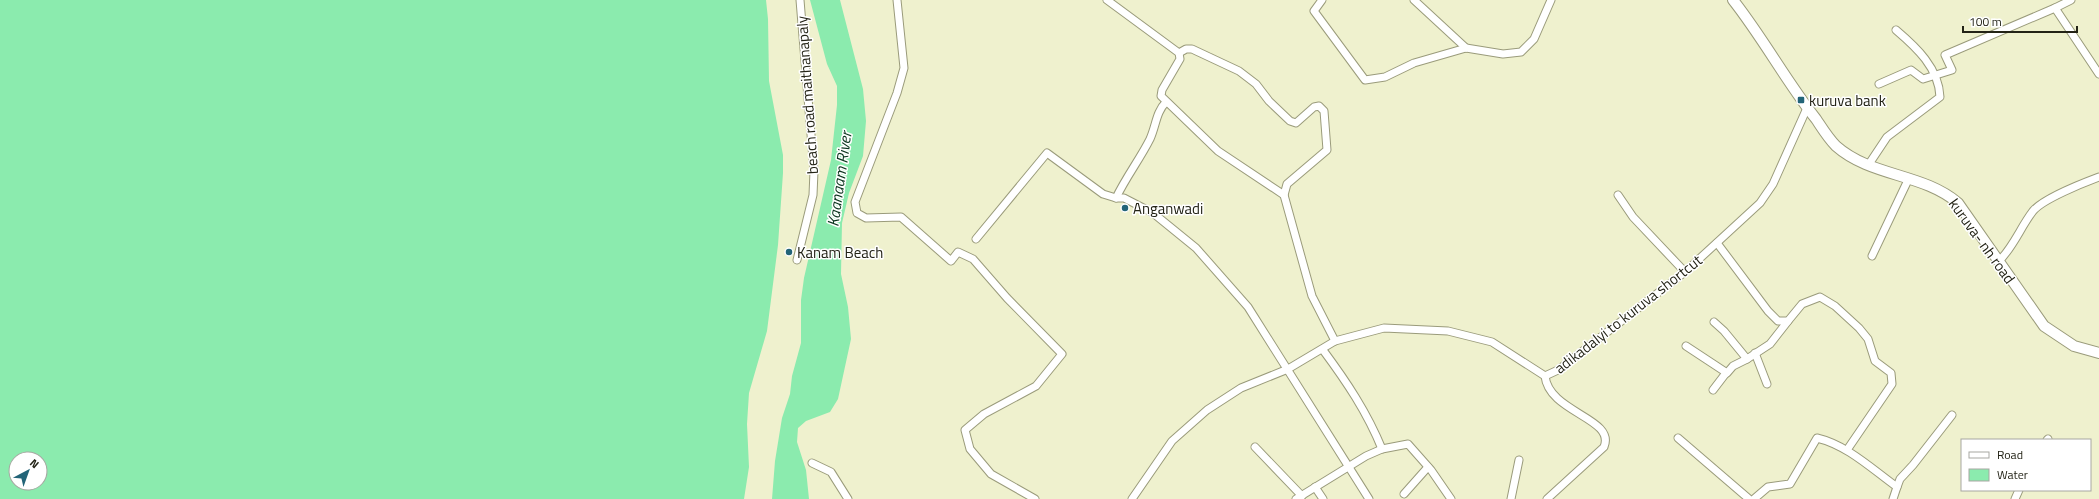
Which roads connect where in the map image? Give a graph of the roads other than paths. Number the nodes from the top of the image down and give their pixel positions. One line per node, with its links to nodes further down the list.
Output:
1 (800, 0): 27 (street, beach road maithanapaly)
2 (897, 0): 57 (street)
3 (1107, 0): 12 (street)
4 (1322, 0): 11 (street)
5 (1414, 0): 11 (street)
6 (1551, 0): 11 (street)
7 (2072, 0): 9 (street)
8 (1738, 2): 17 (main road, kuruva- nh road)
9 (2055, 8): 13 (street); 14 (street)
10 (1896, 30): 14 (street)
11 (1466, 48)
12 (1179, 53): 16 (street); 21 (street)
13 (2099, 74)
14 (1934, 76): 15 (street); 18 (street)
15 (1879, 84)
16 (1166, 102): 21 (street); 23 (street)
17 (1807, 108): 18 (main road, kuruva- nh road); 25 (street, adikadalyi to kuruva shortcut)
18 (1869, 164): 20 (main road, kuruva- nh road)
19 (2099, 177): 28 (street)
20 (1909, 178): 26 (street); 28 (main road, kuruva- nh road)
21 (1284, 195): 32 (street)
22 (1618, 196): 29 (street)
23 (1116, 198): 24 (street); 38 (street)
24 (976, 239)
25 (1717, 243): 29 (street, adikadalyi to kuruva shortcut); 30 (street)
26 (1872, 256)
27 (797, 260)
28 (1998, 262): 36 (main road, kuruva- nh road)
29 (1685, 272): 40 (street, adikadalyi to kuruva shortcut)
30 (1788, 321): 35 (street); 47 (street)
31 (1714, 322): 37 (street)
32 (1335, 341): 34 (street, adikadalyi to kuruva shortcut); 40 (street, adikadalyi to kuruva shortcut)
33 (1686, 346): 39 (street)
34 (1323, 350): 38 (street, adikadalyi to kuruva shortcut); 46 (street)
35 (1756, 353): 37 (street); 41 (street)
36 (2099, 353)
37 (1747, 359): 39 (street)
38 (1288, 369): 50 (street); 58 (street, adikadalyi to kuruva shortcut)
39 (1726, 373): 42 (street)
40 (1545, 376): 63 (street)
41 (1767, 384)
42 (1713, 390)
43 (1952, 415): 53 (street)
44 (1678, 438): 64 (street)
45 (1255, 447): 55 (street)
46 (1382, 449): 50 (street); 51 (street)
47 (1846, 450): 53 (street); 65 (street)
48 (1519, 460): 62 (street)
49 (812, 463): 56 (street)
50 (1350, 466): 52 (street); 60 (street)
51 (1428, 467): 54 (street); 61 (street)
52 (1315, 487): 55 (street); 59 (street)
53 (1897, 487): 66 (street)
54 (1404, 494)
55 (1299, 497)
56 (848, 499)
57 (1035, 499)
58 (1132, 499)
59 (1323, 499)
60 (1369, 499)
61 (1451, 499)
62 (1511, 499)
63 (1547, 499)
64 (1749, 499)
65 (1754, 499)
66 (1893, 499)

